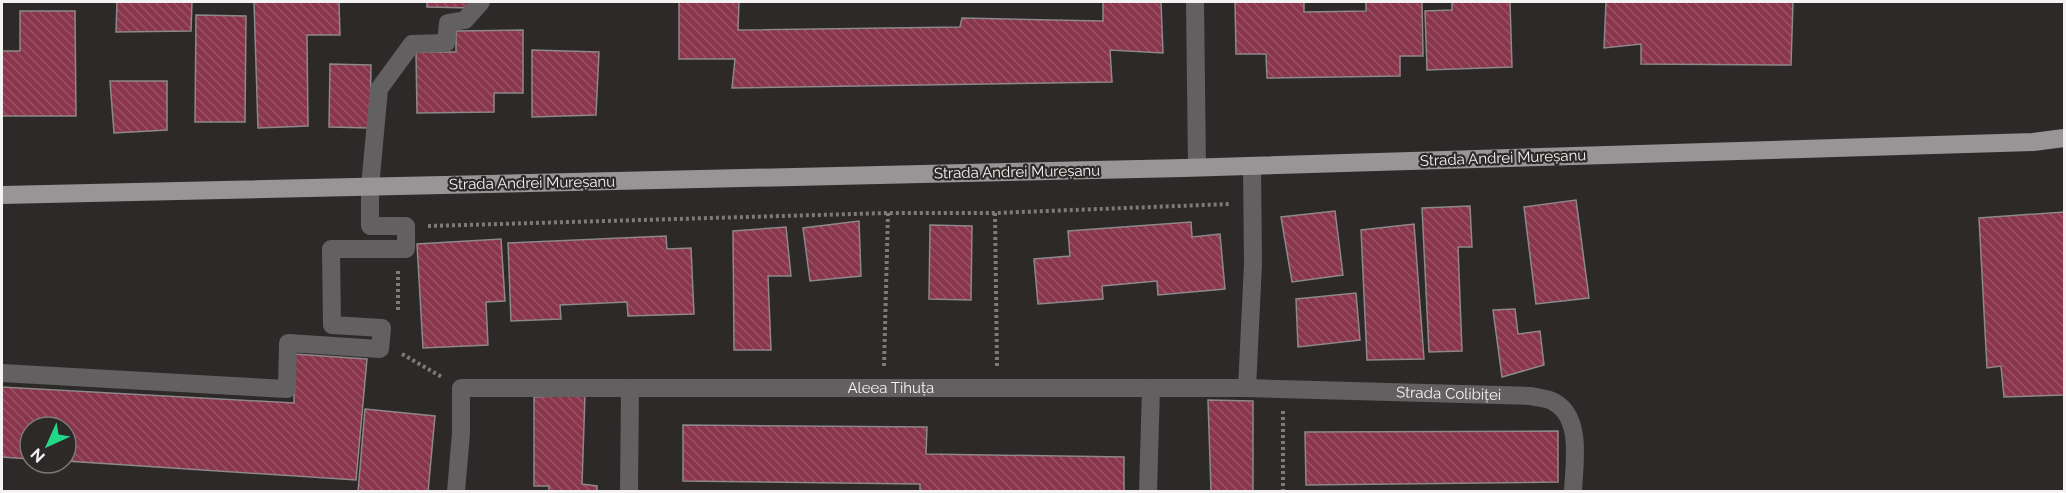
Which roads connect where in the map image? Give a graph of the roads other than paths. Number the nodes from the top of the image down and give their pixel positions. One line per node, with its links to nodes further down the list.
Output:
1 (481, 2): 8 (street)
2 (1196, 2): 7 (street)
3 (2064, 138): 4 (main road, Strada Andrei Mureșanu)
4 (2033, 142): 5 (main road, Strada Andrei Mureșanu); 6 (main road, Strada Andrei Mureșanu)
5 (2064, 147)
6 (1252, 165): 7 (main road, Strada Andrei Mureșanu); 12 (street)
7 (1197, 167): 8 (main road, Strada Andrei Mureșanu)
8 (370, 187): 9 (main road, Strada Andrei Mureșanu); 10 (street)
9 (2, 195)
10 (2, 373)
11 (1151, 388): 12 (street, Aleea Tihuța); 13 (street, Aleea Tihuța); 16 (street)
12 (1247, 388): 17 (street, Strada Colibiței)
13 (630, 389): 14 (street, Aleea Tihuța); 15 (street)
14 (456, 492)
15 (629, 492)
16 (1148, 492)
17 (1573, 492)

